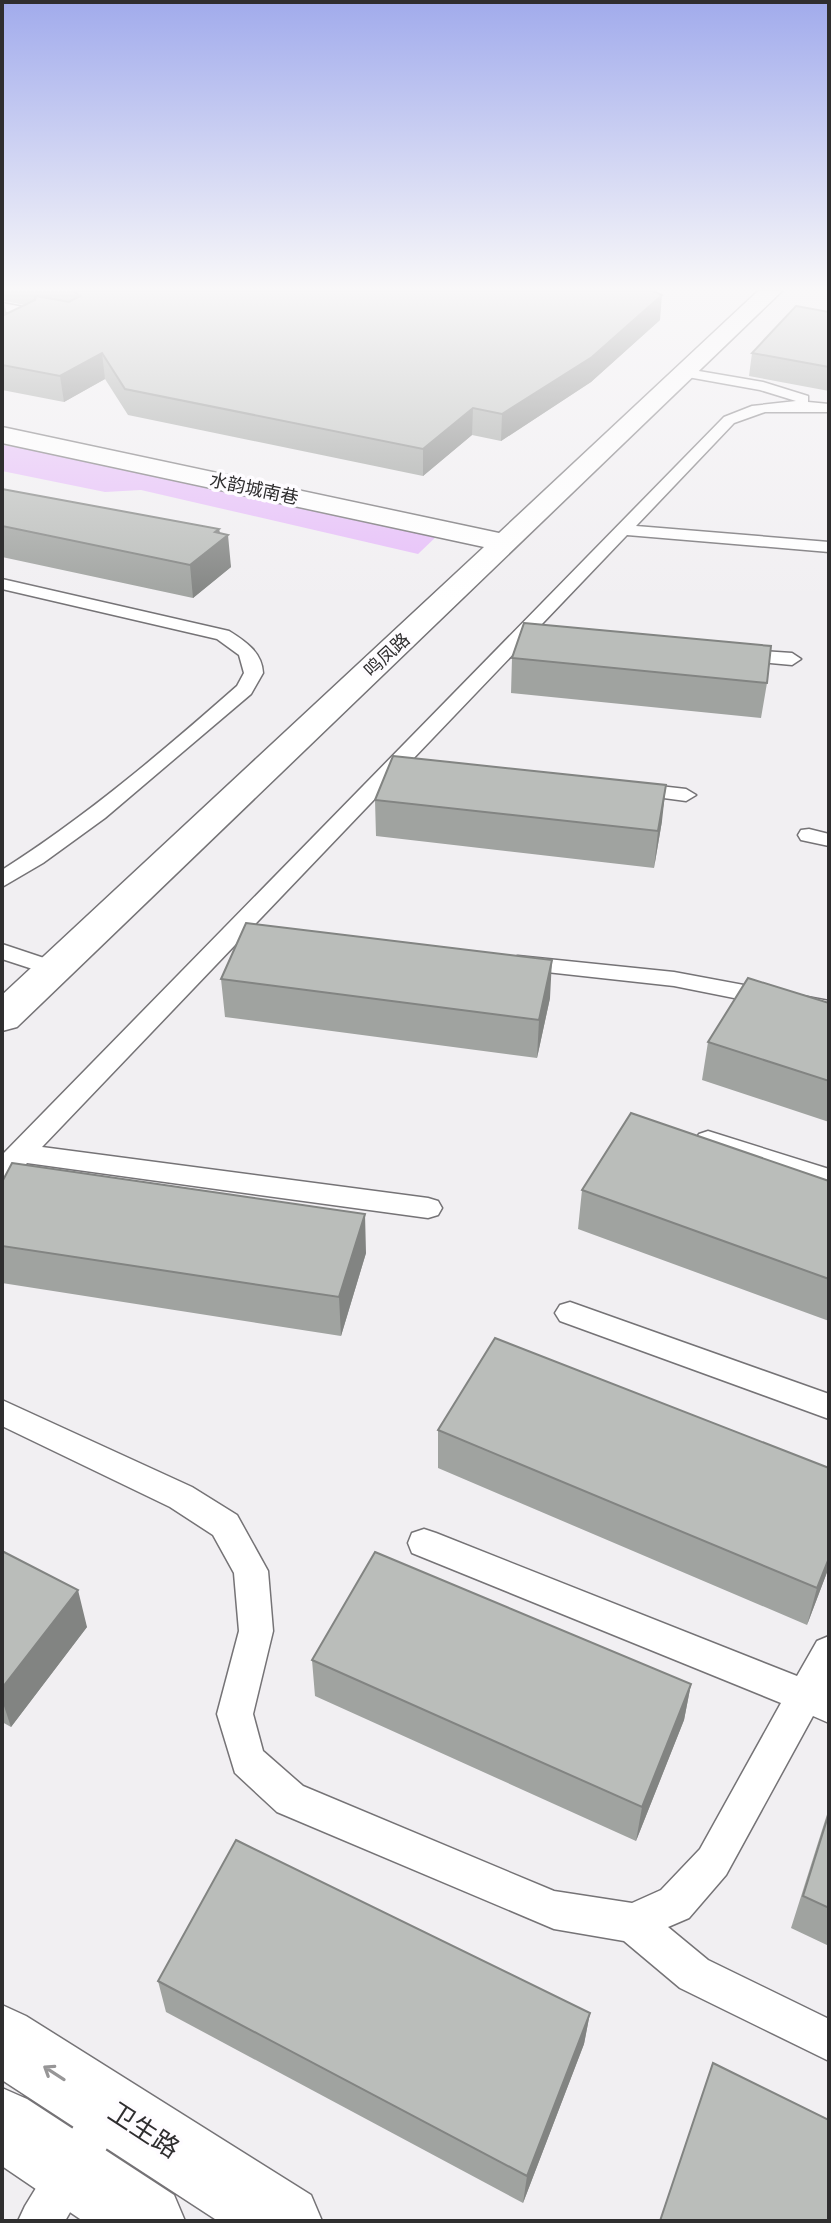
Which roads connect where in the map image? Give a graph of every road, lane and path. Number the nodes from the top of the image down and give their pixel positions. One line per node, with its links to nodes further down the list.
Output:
1 (664, 395): 6 (street, 鸣凤路)
2 (788, 395): 3 (lane)
3 (827, 408): 5 (lane)
4 (2, 435): 6 (street, 水韵城南巷)
5 (623, 530): 7 (lane); 9 (lane)
6 (506, 543): 22 (street, 鸣凤路)
7 (829, 547)
8 (2, 584): 17 (lane)
9 (520, 636): 10 (lane); 13 (lane)
10 (550, 639)
11 (716, 653): 12 (lane)
12 (792, 659)
13 (394, 766): 14 (lane); 18 (lane)
14 (425, 769)
15 (609, 787): 16 (lane)
16 (686, 795)
17 (2, 880)
18 (228, 939): 19 (lane); 26 (lane)
19 (258, 941)
20 (2, 951): 22 (lane)
21 (488, 961): 24 (lane)
22 (54, 969): 23 (street, 鸣凤路)
23 (8, 1004)
24 (829, 1009)
25 (693, 1135): 27 (lane)
26 (11, 1163): 28 (lane)
27 (829, 1179)
28 (428, 1208)
29 (570, 1313): 30 (lane)
30 (829, 1407)
31 (2, 1412): 35 (lane)
32 (424, 1543): 34 (lane)
33 (829, 1652): 34 (lane)
34 (817, 1701): 35 (lane)
35 (633, 1923): 37 (lane)
36 (2, 2040): 38 (street, 卫生路, one-way to 36)
37 (829, 2041)
38 (109, 2108): 40 (street, 卫生路); 41 (lane)
39 (2, 2124): 41 (street)
40 (180, 2154): 42 (lane); 43 (street, 卫生路)
41 (56, 2196): 42 (street)
42 (145, 2220)
43 (285, 2221)

